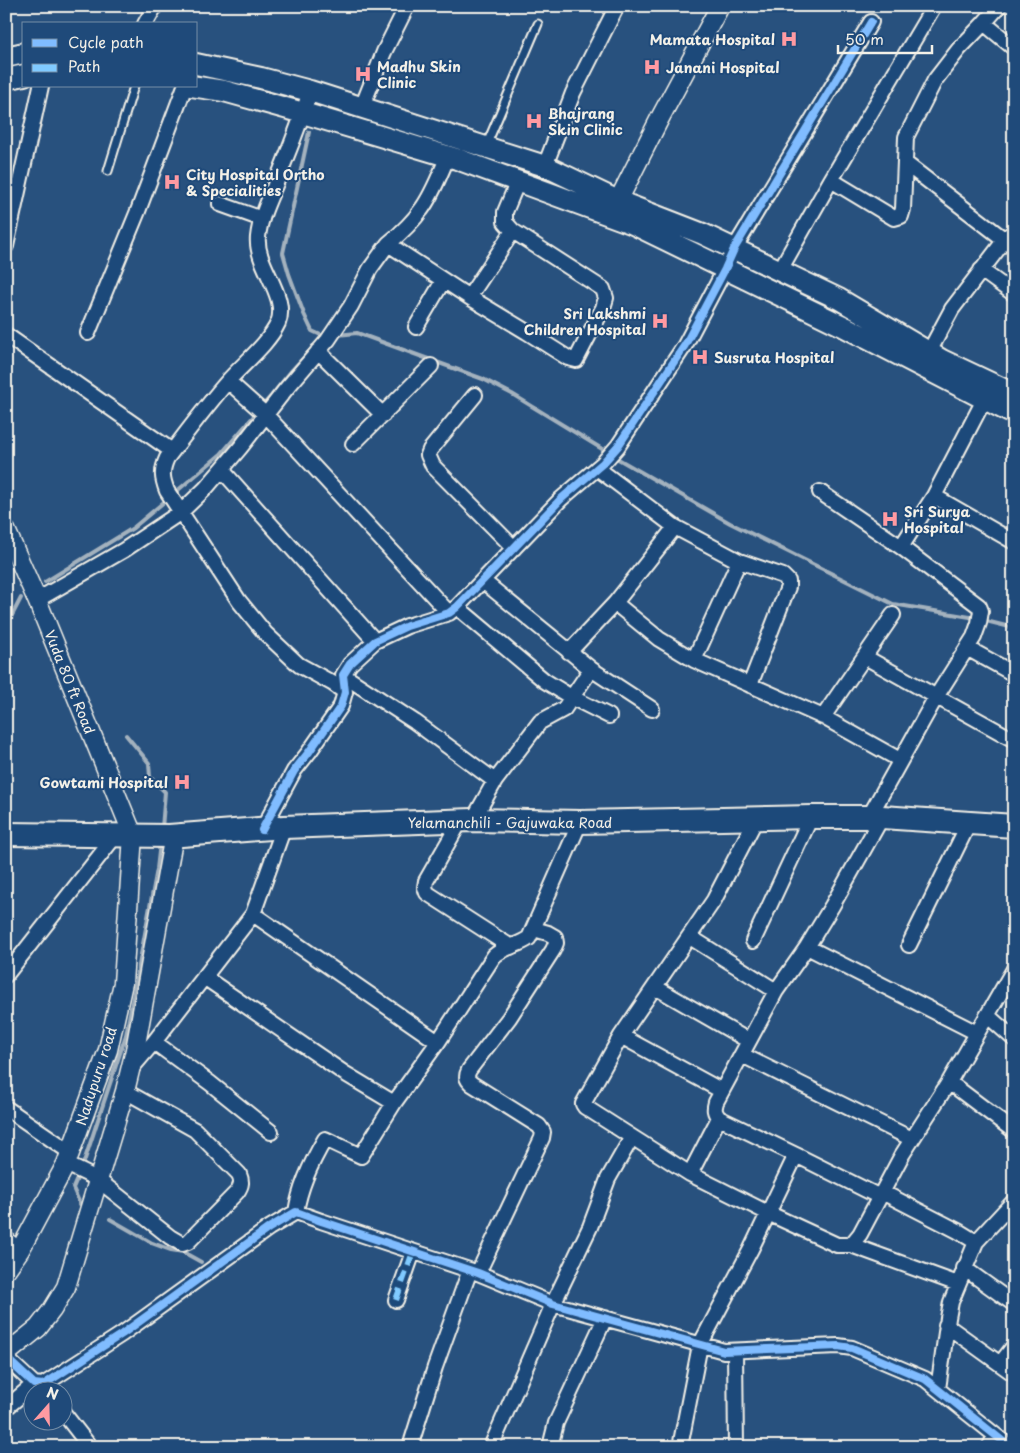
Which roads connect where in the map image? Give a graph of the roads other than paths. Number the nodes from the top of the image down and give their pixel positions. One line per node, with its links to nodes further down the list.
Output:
1 (155, 6): 7 (street)
2 (407, 6): 22 (street)
3 (617, 6): 27 (street)
4 (720, 6): 31 (street)
5 (934, 6): 29 (street)
6 (999, 6): 9 (street)
7 (146, 22)
8 (871, 22): 38 (street)
9 (984, 23): 11 (street); 26 (street)
10 (538, 24): 24 (lane)
11 (1014, 48)
12 (22, 54): 13 (main road)
13 (6, 57)
14 (198, 64): 21 (main road)
15 (22, 75): 16 (main road)
16 (6, 78)
17 (198, 87): 23 (main road)
18 (41, 88): 37 (street)
19 (133, 88): 28 (lane)
20 (184, 88): 46 (street)
21 (310, 91): 22 (main road); 23 (street)
22 (362, 107): 24 (main road)
23 (304, 113): 25 (main road); 33 (street)
24 (485, 147): 27 (main road)
25 (448, 156): 30 (main road); 36 (street)
26 (905, 163): 29 (street); 35 (street)
27 (544, 166): 31 (main road)
28 (108, 171)
29 (831, 180): 40 (street)
30 (518, 181): 34 (street); 39 (main road)
31 (618, 201): 38 (main road)
32 (220, 204): 33 (street)
33 (262, 220): 51 (street)
34 (513, 231): 44 (street); 44 (street)
35 (1009, 236): 41 (street)
36 (388, 244): 42 (street); 48 (street)
37 (6, 246)
38 (734, 249): 39 (street); 40 (main road)
39 (725, 269): 54 (main road); 60 (street)
40 (780, 270): 49 (main road)
41 (980, 270): 43 (street); 49 (street)
42 (444, 281): 44 (street); 45 (street)
43 (1014, 294)
44 (469, 297)
45 (416, 328)
46 (88, 333)
47 (6, 335): 59 (street)
48 (318, 351): 56 (street); 57 (street)
49 (929, 352): 52 (main road)
50 (431, 366): 57 (street)
51 (228, 381): 56 (street); 59 (street)
52 (1014, 394)
53 (475, 395): 69 (street)
54 (984, 400): 55 (main road); 63 (street)
55 (1014, 414)
56 (266, 415): 61 (street); 74 (street)
57 (383, 415): 58 (street)
58 (353, 444)
59 (172, 451): 64 (street)
60 (600, 466): 65 (street); 69 (street)
61 (222, 470): 64 (street); 76 (street)
62 (820, 492): 68 (street)
63 (934, 496): 67 (street); 68 (street)
64 (181, 512): 72 (street); 85 (street)
65 (675, 527): 70 (street); 73 (street)
66 (6, 530): 72 (street, Vuda 80 ft Road)
67 (1014, 542)
68 (901, 547): 77 (street)
69 (514, 548): 71 (street)
70 (739, 561): 80 (street); 84 (street)
71 (483, 581): 74 (street); 78 (street)
72 (37, 600): 103 (street, Vuda 80 ft Road)
73 (615, 603): 78 (street); 80 (street)
74 (453, 610): 76 (street); 86 (street)
75 (893, 615): 79 (street)
76 (374, 641): 82 (street)
77 (967, 648): 83 (street); 87 (street)
78 (569, 652): 81 (street)
79 (865, 657): 87 (street); 90 (street)
80 (694, 660): 84 (street)
81 (592, 669): 86 (street); 88 (street)
82 (343, 674): 85 (street); 93 (street)
83 (1014, 674)
84 (750, 685): 90 (street)
85 (345, 692): 101 (street)
86 (571, 697): 89 (street); 93 (street)
87 (936, 697): 91 (street); 92 (street)
88 (652, 709)
89 (609, 716)
90 (823, 717): 92 (street)
91 (1014, 740)
92 (900, 760): 95 (street)
93 (495, 781): 97 (street)
94 (811, 817): 95 (main road, Yelamanchili - Gajuwaka Road); 96 (main road, Yelamanchili - Gajuwaka Road); 108 (street)
95 (875, 817): 99 (main road, Yelamanchili - Gajuwaka Road); 110 (street)
96 (756, 819): 98 (main road, Yelamanchili - Gajuwaka Road); 107 (street)
97 (467, 820): 98 (main road, Yelamanchili - Gajuwaka Road); 101 (main road, Yelamanchili - Gajuwaka Road); 111 (street)
98 (580, 822): 106 (street)
99 (969, 823): 100 (main road, Yelamanchili - Gajuwaka Road); 109 (street)
100 (1014, 826)
101 (273, 828): 104 (main road, Yelamanchili - Gajuwaka Road); 105 (street)
102 (6, 834): 103 (main road, Yelamanchili - Gajuwaka Road)
103 (130, 835): 104 (main road, Yelamanchili - Gajuwaka Road); 113 (street); 124 (street, Nadupuru road)
104 (172, 836): 126 (street)
105 (253, 914): 114 (street); 123 (street)
106 (534, 929): 111 (street); 152 (street)
107 (690, 937): 115 (street); 116 (street)
108 (753, 941)
109 (909, 945)
110 (807, 946): 116 (street); 118 (street)
111 (511, 947): 123 (street)
112 (1014, 969): 117 (street)
113 (6, 975)
114 (204, 978): 122 (street); 130 (street)
115 (655, 987): 119 (street); 121 (street)
116 (776, 991): 121 (street)
117 (988, 1016): 118 (street); 120 (street)
118 (977, 1033): 127 (street)
119 (621, 1036): 129 (street); 135 (street)
120 (1014, 1039)
121 (749, 1041): 125 (street)
122 (154, 1042): 126 (street); 134 (street)
123 (438, 1042): 130 (street)
124 (108, 1050): 126 (street); 138 (street, Nadupuru road)
125 (742, 1055): 129 (street); 136 (street)
126 (132, 1062): 128 (street)
127 (949, 1082): 133 (street); 136 (street)
128 (125, 1091): 140 (street); 140 (street)
129 (722, 1091): 132 (street)
130 (394, 1103): 143 (street)
131 (6, 1108): 138 (street)
132 (719, 1118): 137 (street); 139 (street)
133 (1014, 1131)
134 (271, 1132)
135 (632, 1137): 139 (street); 155 (street)
136 (912, 1140): 141 (street)
137 (796, 1155): 141 (street); 144 (street)
138 (68, 1158): 140 (street); 148 (street, Nadupuru road)
139 (690, 1174): 144 (street)
140 (97, 1179): 162 (street)
141 (881, 1194): 146 (street); 147 (street)
142 (1014, 1201): 146 (street)
143 (296, 1212): 149 (street); 167 (street)
144 (768, 1213): 147 (street); 159 (street)
145 (6, 1239): 148 (street)
146 (976, 1242): 150 (street)
147 (851, 1245): 153 (street)
148 (20, 1250): 151 (street, Nadupuru road)
149 (414, 1252): 152 (street); 154 (street)
150 (964, 1268): 153 (street); 156 (street)
151 (6, 1270)
152 (474, 1271): 155 (street); 174 (street)
153 (958, 1284): 158 (street)
154 (396, 1300)
155 (553, 1304): 157 (street); 175 (street)
156 (1014, 1304)
157 (605, 1318): 159 (street); 176 (street)
158 (946, 1325): 164 (street); 168 (street)
159 (700, 1345): 161 (street); 177 (street)
160 (1014, 1346): 164 (street)
161 (735, 1351): 168 (street); 178 (street)
162 (6, 1354)
163 (6, 1358): 166 (street)
164 (1000, 1364): 165 (street)
165 (1014, 1374)
166 (34, 1380)
167 (51, 1380)
168 (938, 1389): 172 (street)
169 (22, 1398): 170 (street)
170 (6, 1408)
171 (72, 1424): 173 (street)
172 (992, 1441): 179 (street)
173 (90, 1447)
174 (410, 1447)
175 (491, 1447)
176 (550, 1447)
177 (680, 1447)
178 (736, 1447)
179 (1010, 1447)

